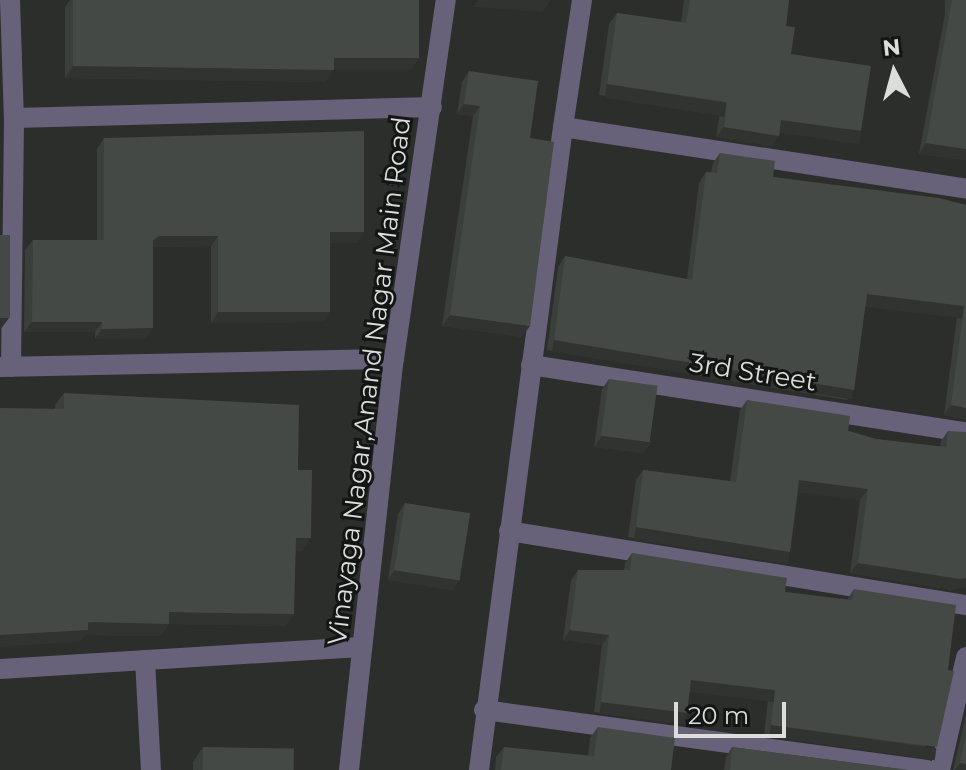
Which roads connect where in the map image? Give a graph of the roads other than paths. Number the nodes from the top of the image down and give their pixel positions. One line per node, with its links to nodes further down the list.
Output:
1 (10, 0): 5 (street)
2 (446, 0): 4 (street, Vinayaga Nagar,Anand Nagar Main Road)
3 (582, 0): 6 (street)
4 (432, 107): 5 (street); 8 (street, Vinayaga Nagar,Anand Nagar Main Road)
5 (14, 118): 10 (street)
6 (563, 127): 7 (street); 9 (street)
7 (966, 189)
8 (394, 359): 10 (street); 14 (street, Vinayaga Nagar,Anand Nagar Main Road)
9 (531, 365): 11 (street, 3rd Street); 12 (street)
10 (5, 367)
11 (966, 432)
12 (509, 531): 13 (street); 18 (street)
13 (966, 605)
14 (361, 647): 16 (street); 20 (street, Vinayaga Nagar,Anand Nagar Main Road)
15 (966, 657): 23 (street)
16 (145, 660): 17 (street); 19 (street)
17 (0, 669)
18 (484, 710): 21 (street); 22 (street)
19 (151, 770)
20 (349, 770)
21 (479, 770)
22 (927, 770)
23 (940, 770)

